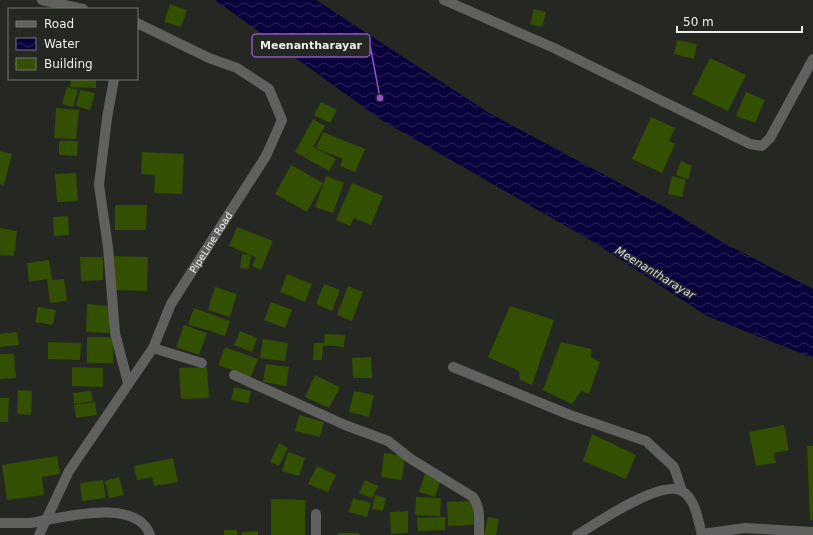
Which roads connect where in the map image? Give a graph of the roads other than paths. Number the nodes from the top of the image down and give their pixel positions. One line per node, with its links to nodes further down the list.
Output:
1 (42, 0): 3 (street)
2 (444, 0): 5 (street)
3 (78, 8)
4 (138, 23): 7 (street, PipeLine Road)
5 (813, 59)
6 (114, 80): 11 (street)
7 (153, 348): 8 (street); 11 (street, PipeLine Road)
8 (202, 363)
9 (453, 367): 12 (street)
10 (234, 375): 20 (street)
11 (128, 384): 14 (street, PipeLine Road)
12 (682, 491): 21 (street); 22 (street)
13 (316, 514): 19 (street)
14 (46, 520): 15 (street); 17 (street, PipeLine Road); 18 (street)
15 (0, 523)
16 (813, 532): 22 (street)
17 (39, 535)
18 (150, 535)
19 (316, 535)
20 (479, 535)
21 (577, 535)
22 (702, 535)

